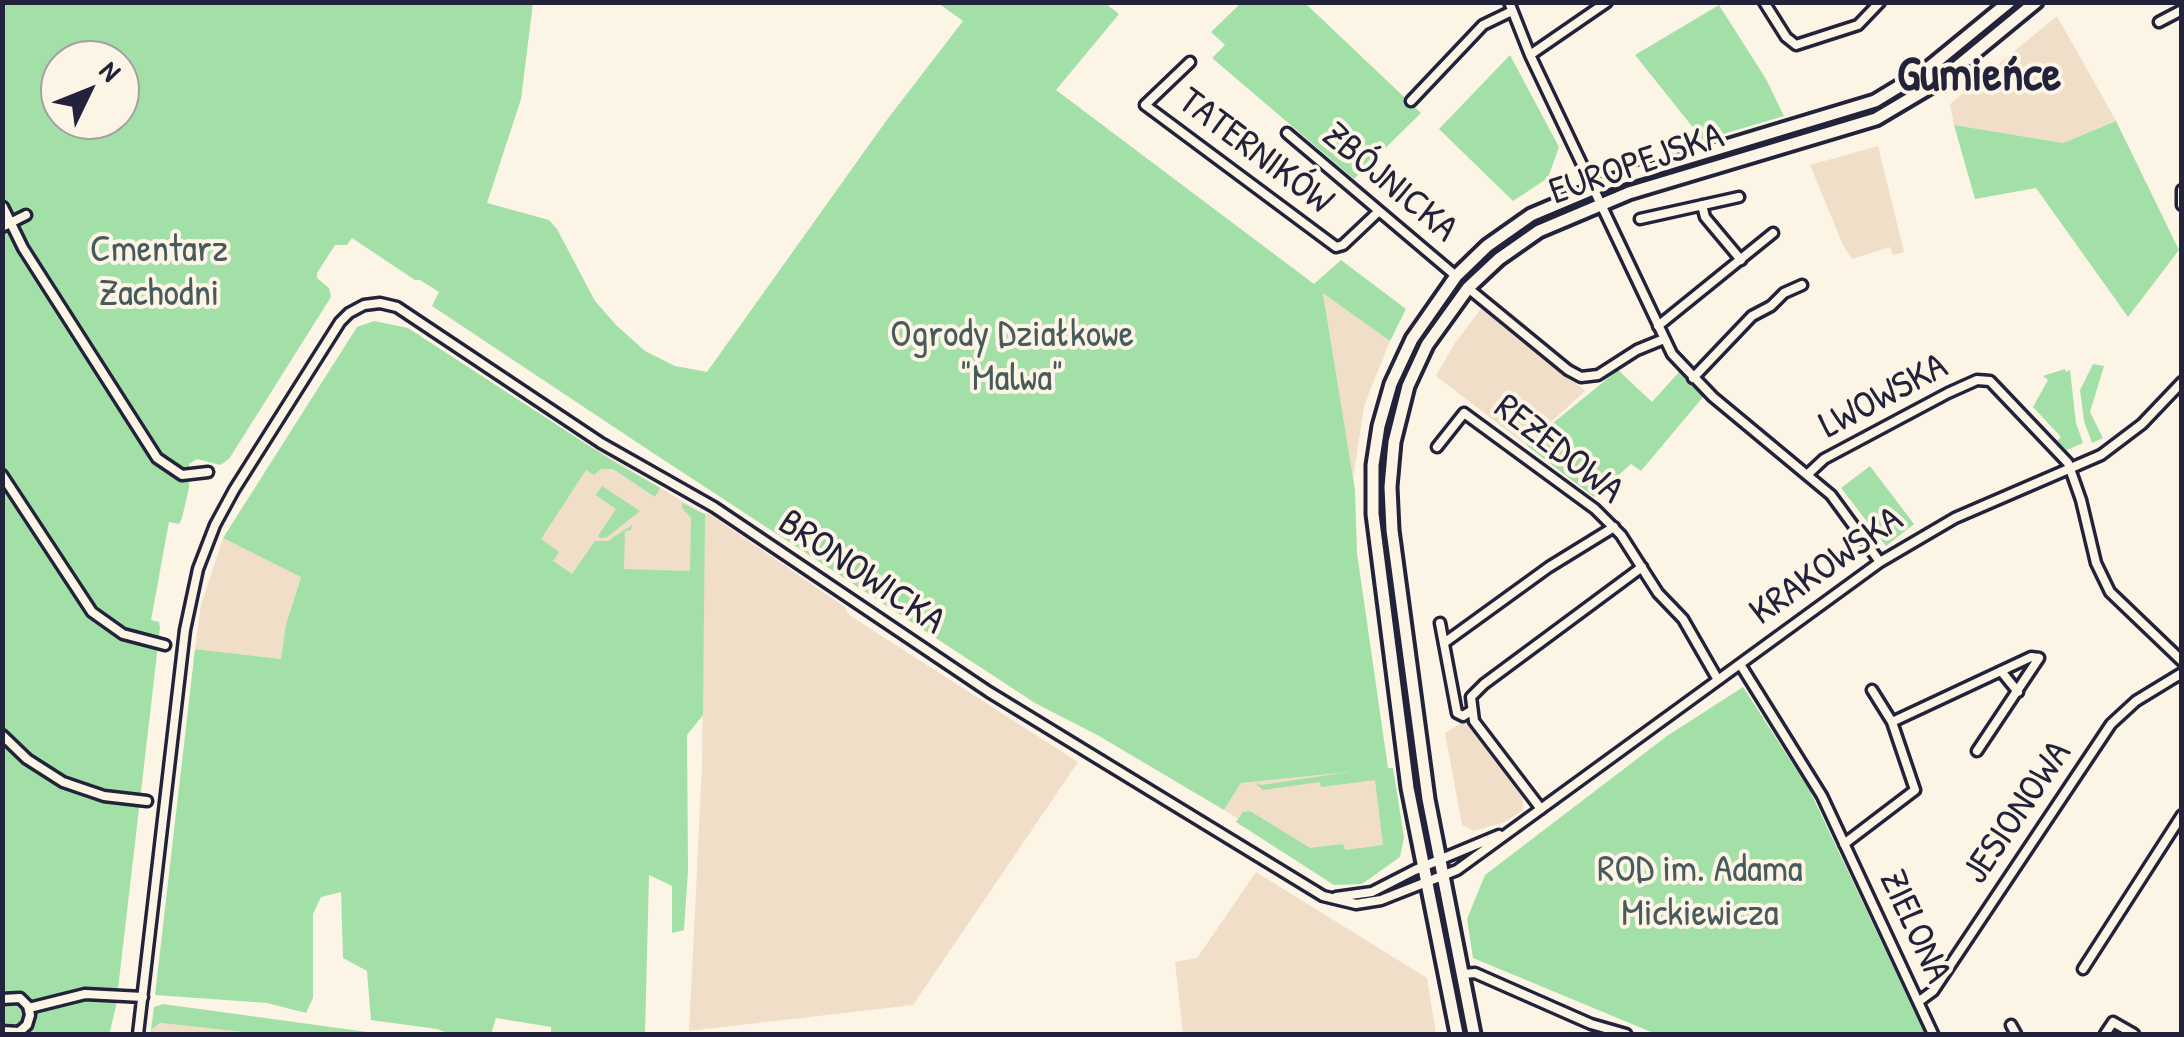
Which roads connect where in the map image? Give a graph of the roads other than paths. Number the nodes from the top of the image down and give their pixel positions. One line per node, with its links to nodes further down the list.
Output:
1 (1607, 2): 9 (street)
2 (1764, 2): 3 (street)
3 (1880, 2)
4 (2009, 2): 13 (main road, EUROPEJSKA)
5 (2036, 2): 16 (main road, EUROPEJSKA)
6 (1511, 7): 9 (street); 11 (street)
7 (2182, 10): 8 (street)
8 (2159, 22)
9 (1530, 56): 13 (street)
10 (1190, 62): 20 (street, TATERNIKÓW)
11 (1411, 101)
12 (1287, 133): 20 (street, ZBÓJNICKA)
13 (1592, 188): 16 (street); 26 (main road, EUROPEJSKA)
14 (2182, 190): 17 (street)
15 (1739, 197): 18 (street)
16 (1600, 204): 28 (main road, EUROPEJSKA); 29 (street)
17 (2182, 205)
18 (1702, 206): 22 (street); 25 (street)
19 (3, 207): 23 (street)
20 (1379, 211): 26 (street, ZBÓJNICKA)
21 (26, 215): 23 (street)
22 (1640, 220)
23 (6, 225): 35 (street)
24 (1774, 233): 25 (street)
25 (1740, 260): 29 (street)
26 (1456, 276): 61 (main road, EUROPEJSKA)
27 (1802, 285): 31 (street)
28 (1468, 288): 30 (street, ZBÓJNICKA); 60 (main road, EUROPEJSKA)
29 (1658, 326): 30 (street)
30 (1664, 339): 31 (street)
31 (1693, 378): 36 (street)
32 (2182, 382): 34 (street, KRAKOWSKA)
33 (1437, 446): 38 (street, REZEDOWA)
34 (2070, 469): 36 (street, LWOWSKA); 39 (street, KRAKOWSKA); 44 (street)
35 (208, 472)
36 (1808, 474): 39 (street)
37 (2, 475): 43 (street)
38 (1614, 527): 40 (street, REZEDOWA); 42 (street)
39 (1880, 562): 45 (street, KRAKOWSKA)
40 (1642, 567): 48 (street, REZEDOWA); 51 (street)
41 (1440, 623): 42 (street)
42 (1444, 643): 51 (street)
43 (165, 645)
44 (2182, 660)
45 (1740, 664): 48 (street, KRAKOWSKA); 59 (street, ZIELONA)
46 (2000, 671): 50 (street); 50 (street); 52 (street)
47 (2182, 673): 69 (street, JESIONOWA)
48 (1718, 680): 56 (street, KRAKOWSKA)
49 (1872, 690): 52 (street, ZIELONA)
50 (2018, 692): 54 (street)
51 (1471, 711): 56 (street)
52 (1892, 722): 59 (street, ZIELONA)
53 (2, 735): 55 (street)
54 (1978, 751)
55 (147, 801)
56 (1541, 809): 58 (street, KRAKOWSKA)
57 (2182, 815): 65 (street)
58 (1517, 826): 60 (street, KRAKOWSKA); 62 (street, KRAKOWSKA)
59 (1844, 844): 69 (street, ZIELONA)
60 (1441, 860): 61 (street, KRAKOWSKA); 62 (main road)
61 (1423, 866): 63 (main road); 64 (street, BRONOWICKA)
62 (1444, 877): 63 (street, KRAKOWSKA); 66 (main road)
63 (1428, 883): 64 (street, BRONOWICKA); 75 (main road)
64 (1309, 888): 67 (street, BRONOWICKA)
65 (2083, 969)
66 (1464, 974): 76 (main road); 77 (street)
67 (143, 997): 70 (street); 74 (street)
68 (2, 999): 70 (street)
69 (1918, 1002): 78 (street, ZIELONA)
70 (29, 1008): 73 (street)
71 (2012, 1025): 79 (street)
72 (2, 1031): 73 (street)
73 (23, 1032)
74 (138, 1034)
75 (1457, 1034)
76 (1474, 1034)
77 (1626, 1034)
78 (1934, 1034)
79 (2016, 1034)
80 (2105, 1034): 81 (street)
81 (2134, 1034)

